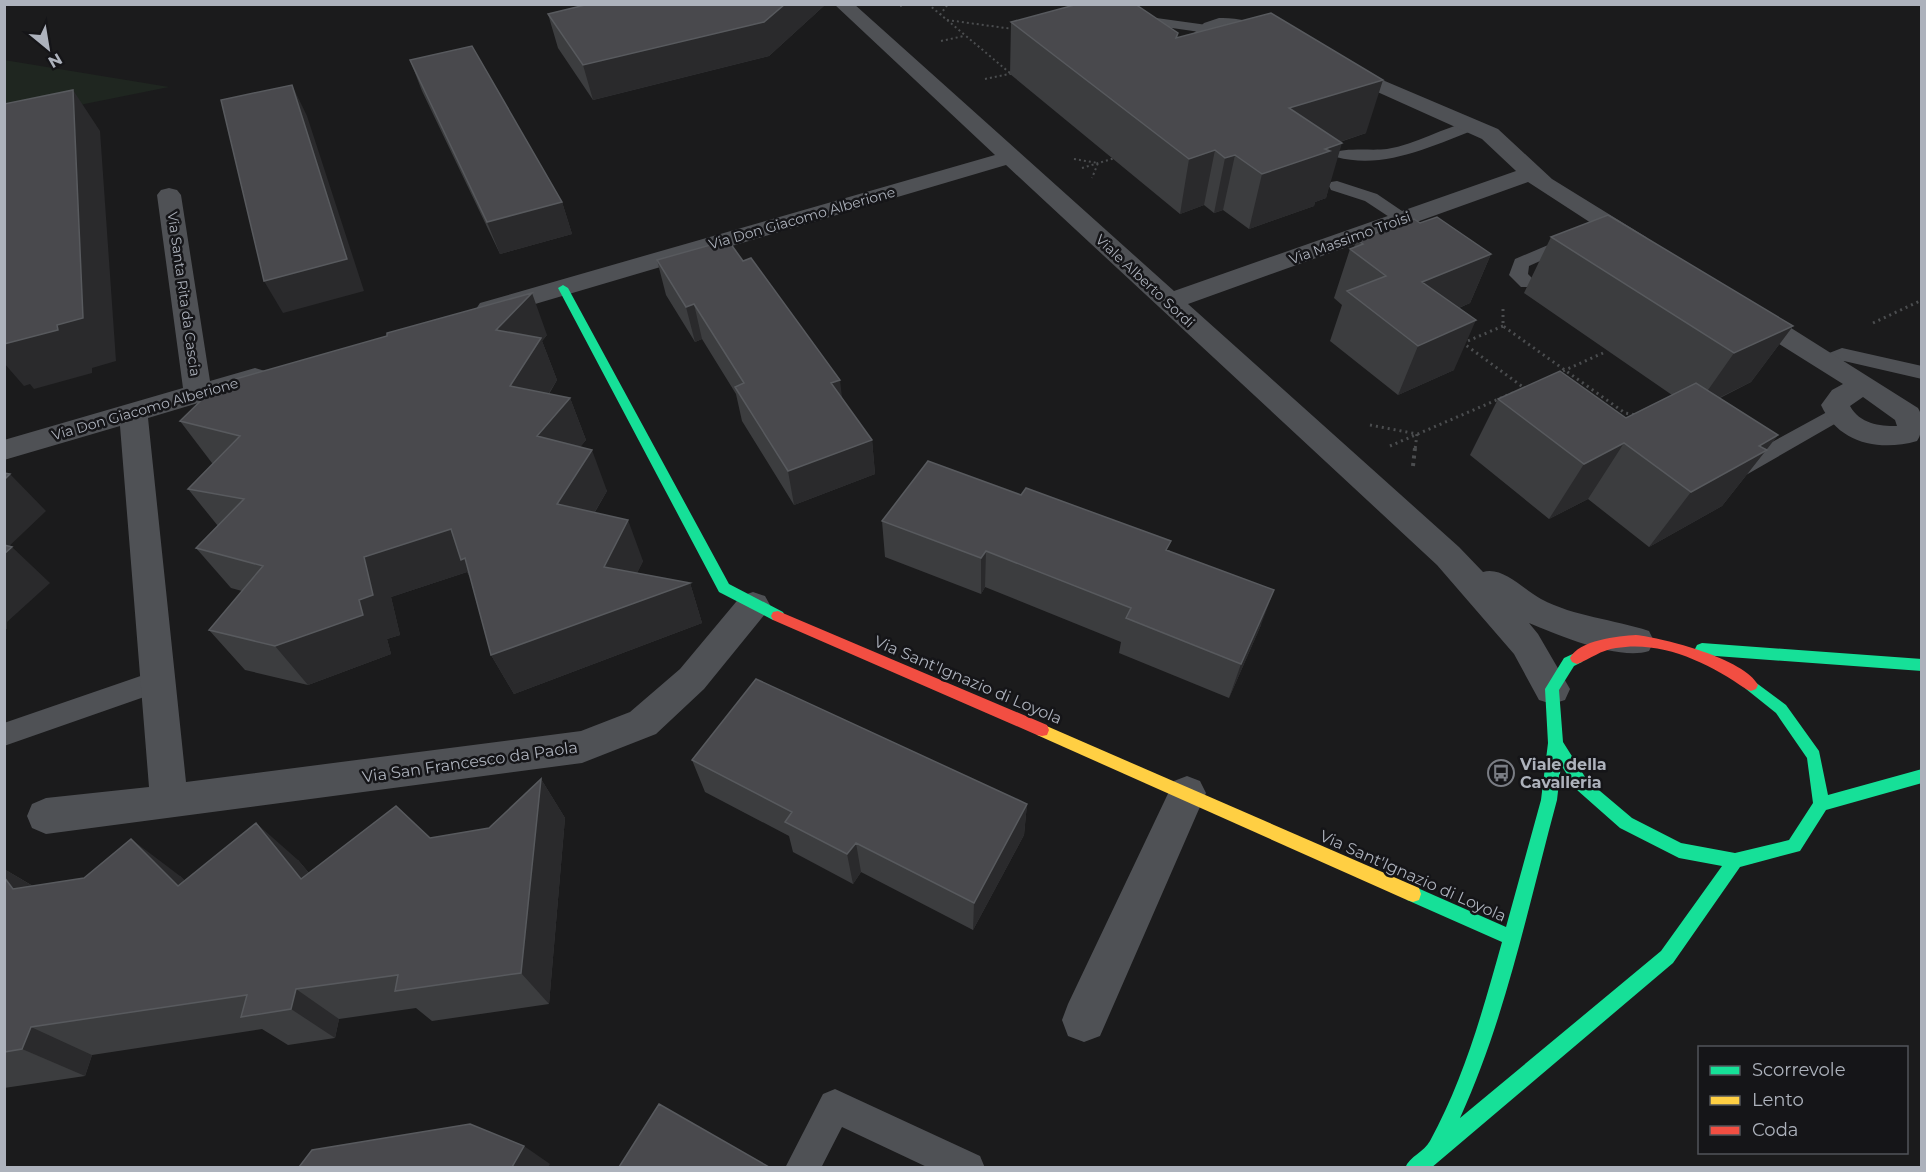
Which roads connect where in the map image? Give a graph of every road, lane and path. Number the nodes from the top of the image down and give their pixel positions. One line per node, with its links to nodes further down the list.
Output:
1 (843, 4): 22 (street, Viale Alberto Sordi)
2 (928, 4): 4 (path)
3 (948, 4): 4 (path)
4 (940, 15): 5 (path)
5 (947, 20): 7 (path); 10 (path)
6 (1142, 20): 8 (lane)
7 (1014, 29)
8 (1207, 29): 9 (street); 12 (street)
9 (1262, 34): 12 (street); 13 (street)
10 (965, 36): 11 (path); 18 (path)
11 (941, 41)
12 (1220, 45): 14 (lane)
13 (1293, 48)
14 (1195, 52)
15 (1324, 62): 20 (street)
16 (1016, 65): 18 (path)
17 (1022, 71): 18 (path)
18 (1011, 74): 19 (path)
19 (985, 79)
20 (1471, 126): 21 (lane); 25 (street)
21 (1342, 154)
22 (1011, 157): 33 (street, Via Don Giacomo Alberione); 36 (street, Viale Alberto Sordi)
23 (1119, 157): 24 (path)
24 (1076, 169)
25 (1531, 173): 28 (street, Via Massimo Troisi); 29 (street)
26 (1337, 186): 28 (lane)
27 (169, 195): 50 (street, Via Santa Rita da Cascia)
28 (1403, 219): 30 (lane); 36 (street, Via Massimo Troisi)
29 (1610, 225): 31 (street); 32 (lane)
30 (1435, 239)
31 (1659, 256)
32 (1528, 283)
33 (563, 288): 38 (street, Via Don Giacomo Alberione); 64 (street, Via Sant'Ignazio di Loyola)
34 (1728, 300): 42 (street)
35 (1922, 300): 39 (path)
36 (1168, 302): 63 (street, Viale Alberto Sordi)
37 (1503, 306): 40 (path)
38 (460, 317)
39 (1872, 324)
40 (1503, 326): 44 (path); 49 (path)
41 (1603, 353): 44 (path)
42 (1826, 362): 45 (lane); 48 (street)
43 (278, 370): 50 (street, Via Don Giacomo Alberione)
44 (1564, 370): 46 (path); 53 (path)
45 (1922, 373)
46 (1554, 375)
47 (1534, 383): 49 (path)
48 (1863, 385): 54 (street); 54 (street)
49 (1524, 387): 51 (path); 58 (path)
50 (198, 394): 52 (street, Via Don Giacomo Alberione)
51 (1533, 394)
52 (133, 413): 59 (street, Via Don Giacomo Alberione); 68 (street)
53 (1625, 413): 55 (path); 56 (path)
54 (1838, 413): 61 (lane)
55 (1637, 416)
56 (1616, 418)
57 (1366, 424): 58 (path)
58 (1417, 434): 60 (path); 62 (path)
59 (4, 450)
60 (1381, 450)
61 (1738, 470)
62 (1412, 477)
63 (1448, 556): 65 (street, Viale Alberto Sordi); 69 (street, Viale Alberto Sordi)
64 (753, 605): 73 (street, Via Sant'Ignazio di Loyola); 74 (street, Via San Francesco da Paola)
65 (1637, 641): 66 (street); 69 (street)
66 (1676, 647): 67 (street); 75 (street)
67 (1922, 665)
68 (158, 681): 70 (lane); 74 (street)
69 (1552, 688): 71 (street)
70 (4, 735)
71 (1556, 743): 77 (street); 78 (street)
72 (1922, 776): 75 (street)
73 (1187, 793): 78 (street, Via Sant'Ignazio di Loyola); 79 (street)
74 (169, 802): 76 (street, Via San Francesco da Paola)
75 (1821, 804): 77 (street)
76 (46, 816)
77 (1735, 861): 80 (street)
78 (1511, 938): 80 (street)
79 (1084, 1020)
80 (1435, 1152): 83 (street)
81 (802, 1167): 82 (lane)
82 (968, 1167)
83 (1415, 1167)

